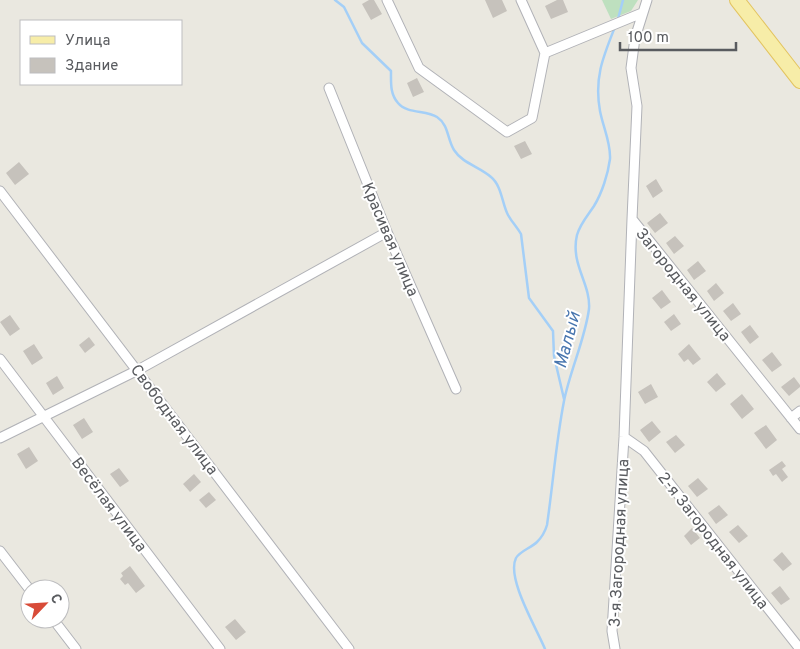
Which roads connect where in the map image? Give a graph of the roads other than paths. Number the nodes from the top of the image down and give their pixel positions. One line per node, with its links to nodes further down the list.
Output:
1 (387, 0): 6 (street)
2 (521, 0): 6 (street)
3 (647, 0): 5 (street, Загородная улица)
4 (737, 0): 7 (main road)
5 (642, 13): 6 (street); 10 (street, Загородная улица)
6 (545, 53)
7 (800, 81)
8 (329, 88): 11 (street, Красивая улица)
9 (0, 191): 13 (street, Свободная улица)
10 (632, 219): 17 (street, Загородная улица); 19 (street, 3-я Загородная улица)
11 (387, 232): 13 (street); 14 (street, Красивая улица)
12 (0, 359): 16 (street, Весёлая улица)
13 (138, 370): 16 (street); 26 (street, Свободная улица)
14 (456, 389)
15 (800, 410): 17 (street)
16 (44, 417): 20 (street); 25 (street, Весёлая улица)
17 (791, 418): 18 (street, Загородная улица)
18 (800, 429)
19 (624, 437): 27 (street, 3-я Загородная улица); 28 (street, 2-я Загородная улица)
20 (0, 438)
21 (0, 551): 22 (street)
22 (22, 579)
23 (60, 629): 24 (street)
24 (76, 649)
25 (220, 649)
26 (350, 649)
27 (615, 649)
28 (800, 649)

